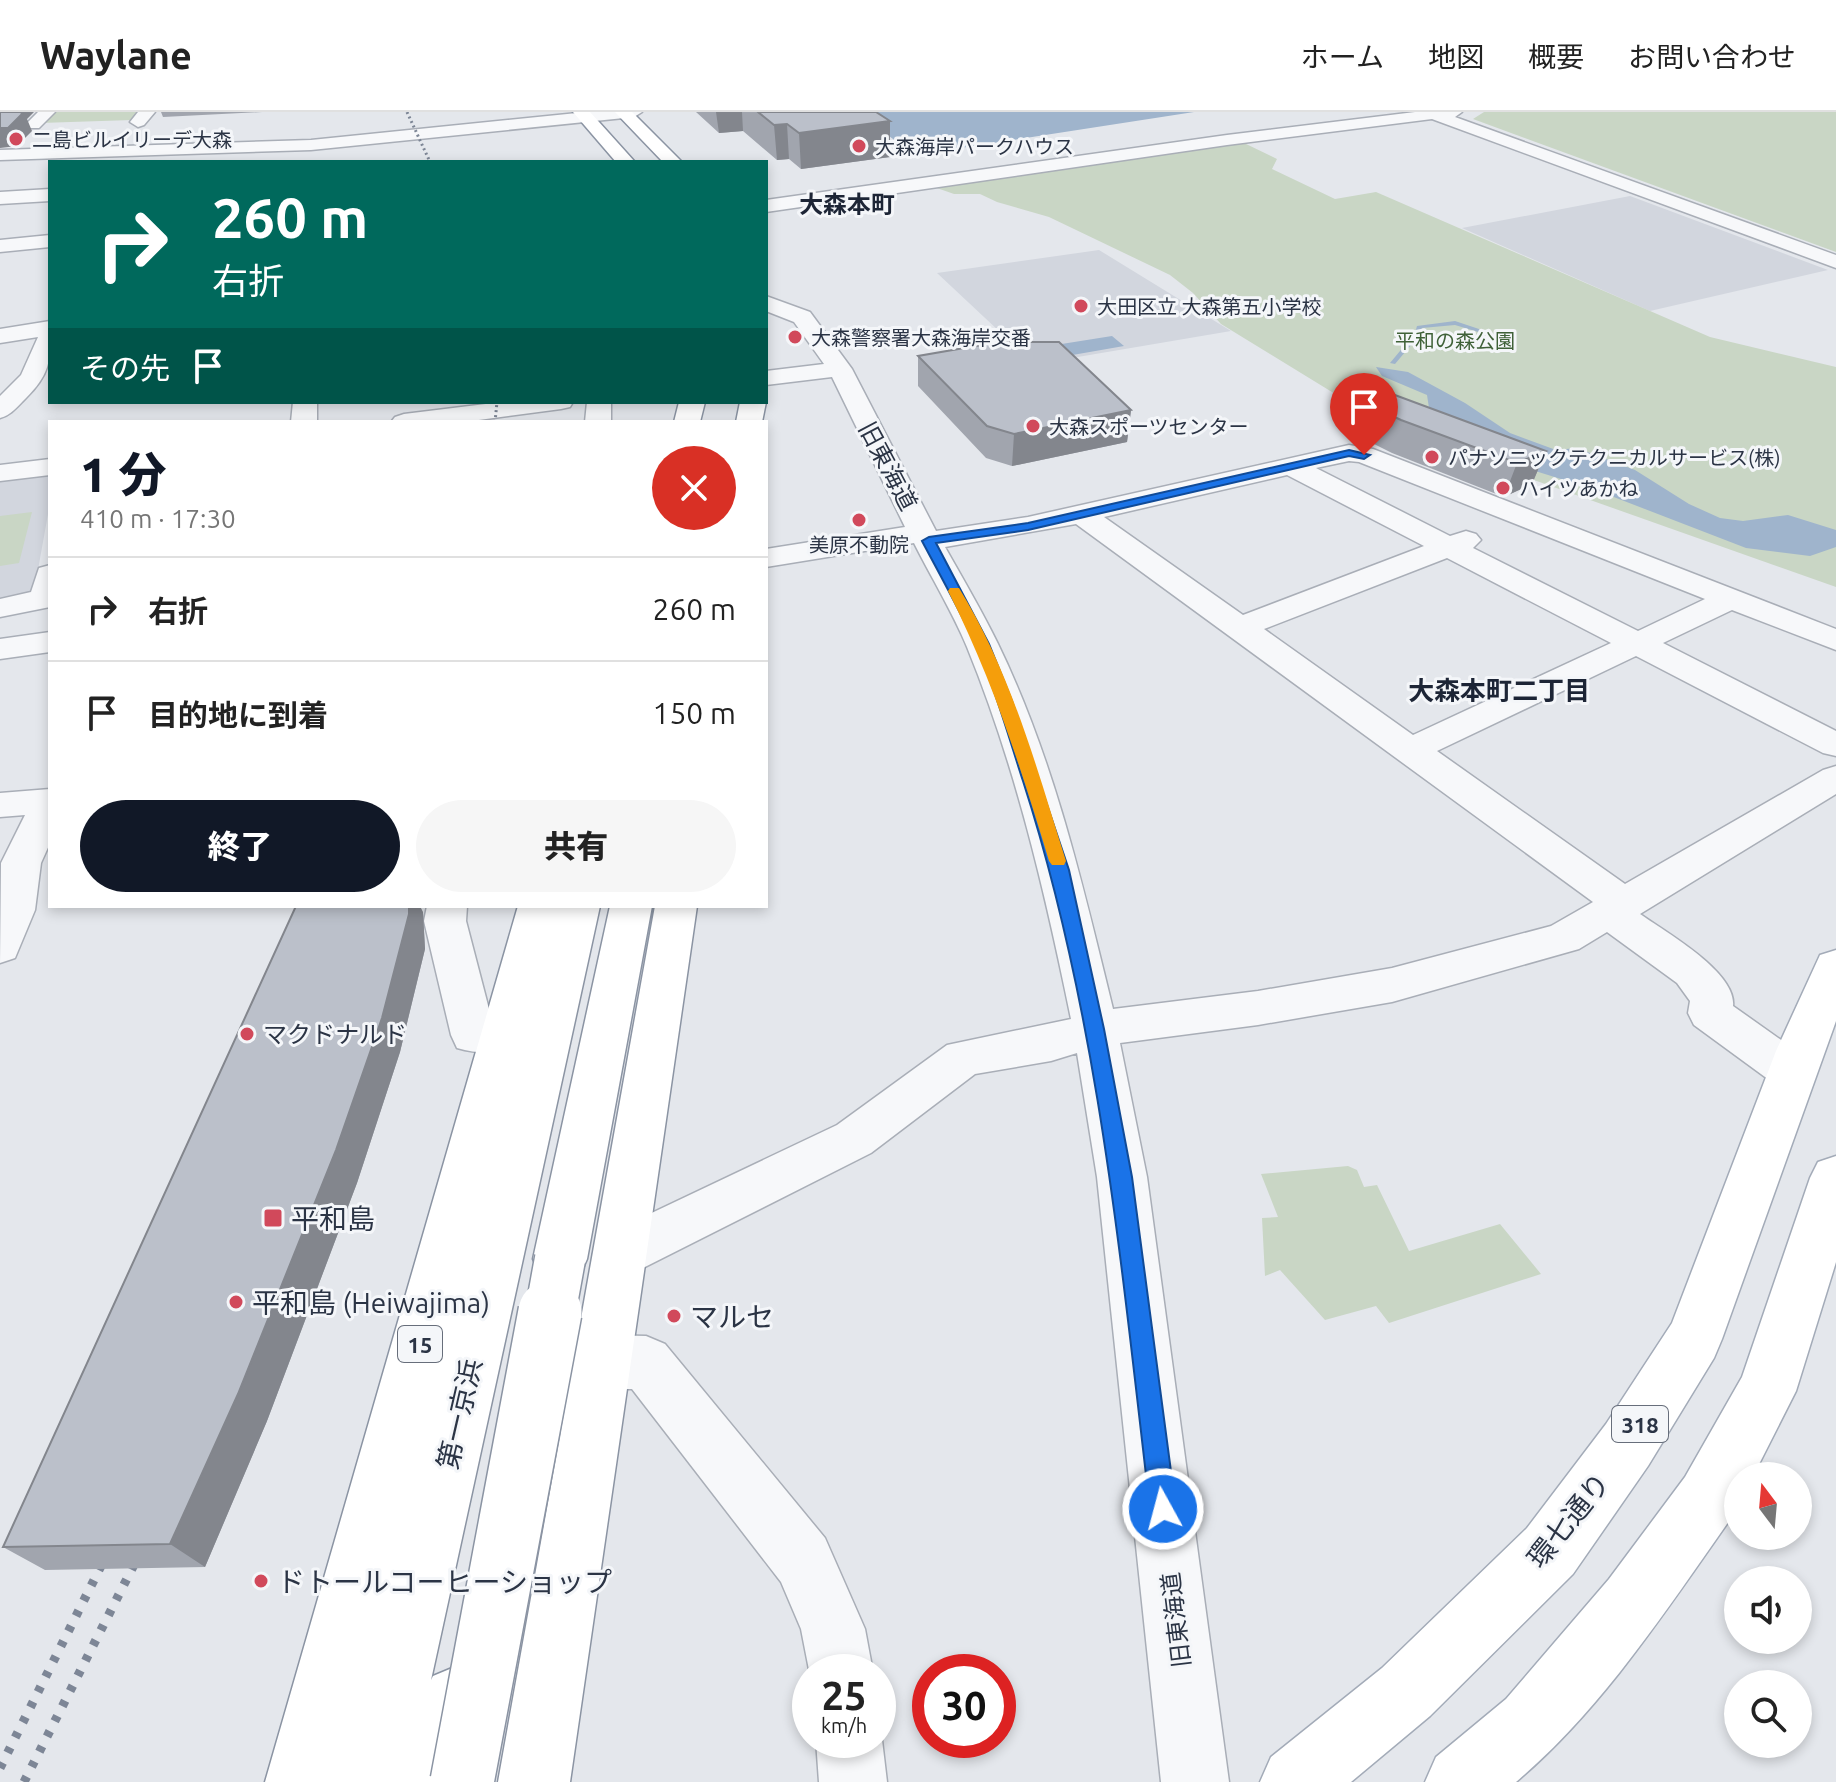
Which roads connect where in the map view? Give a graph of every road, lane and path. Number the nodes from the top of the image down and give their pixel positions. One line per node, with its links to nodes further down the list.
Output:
1 (424, 112): 15 (street)
2 (1308, 112): 12 (street)
3 (1384, 112): 12 (street)
4 (1454, 112): 6 (street)
5 (627, 113): 7 (street); 23 (main road)
6 (1433, 113): 12 (street); 30 (street)
7 (584, 115): 15 (street); 22 (main road)
8 (52, 118): 13 (street)
9 (137, 119): 10 (street)
10 (168, 121)
11 (391, 121): 17 (street)
12 (1335, 123): 25 (street); 27 (street)
13 (25, 125)
14 (181, 133): 18 (street)
15 (434, 135): 17 (street); 19 (street)
16 (293, 146): 17 (street); 18 (street)
17 (401, 146)
18 (163, 150): 21 (street)
19 (443, 152)
20 (0, 155): 21 (street)
21 (112, 157)
22 (624, 160)
23 (671, 160)
24 (48, 195): 26 (street)
25 (768, 196)
26 (0, 198)
27 (768, 206)
28 (48, 241): 29 (street)
29 (0, 246)
30 (1836, 262)
31 (768, 304): 35 (street, 旧東海道)
32 (48, 328): 33 (street)
33 (0, 336)
34 (48, 340): 38 (street)
35 (839, 369): 36 (street); 45 (street, 旧東海道)
36 (768, 378)
37 (545, 404): 39 (street)
38 (0, 410)
39 (420, 420)
40 (1290, 466): 43 (street); 44 (street); 46 (street)
41 (48, 467): 42 (street)
42 (0, 473)
43 (1081, 514): 45 (street); 51 (street)
44 (1523, 518): 46 (street); 49 (street)
45 (926, 537): 47 (street); 70 (street, 旧東海道)
46 (1450, 546): 51 (street); 54 (street)
47 (768, 558)
48 (48, 585): 50 (street)
49 (1729, 600): 52 (street); 54 (street)
50 (0, 608)
51 (1241, 627): 57 (street)
52 (1836, 640)
53 (48, 642): 55 (street)
54 (1639, 642): 56 (street); 57 (street)
55 (0, 649)
56 (1836, 745)
57 (1410, 750): 67 (street)
58 (1836, 778): 67 (street)
59 (48, 801): 60 (street)
60 (0, 805)
61 (48, 805): 68 (street)
62 (447, 908): 71 (street)
63 (538, 908): 71 (main road, 15)
64 (579, 908): 79 (main road, 第一京浜 / 15)
65 (631, 908): 74 (main road)
66 (676, 908): 74 (main road)
67 (1617, 908): 70 (street); 72 (street)
68 (0, 947)
69 (1836, 967): 72 (main road, 環七通り / 318)
70 (1095, 1029): 74 (street); 84 (street, 旧東海道)
71 (502, 1035): 78 (main road, 15)
72 (1792, 1072): 85 (main road, 環七通り / 318)
73 (1836, 1178): 86 (main road)
74 (590, 1257): 75 (main road); 81 (main road, bridge)
75 (598, 1390): 76 (street); 80 (main road); 82 (main road)
76 (838, 1654)
77 (851, 1758): 83 (street)
78 (301, 1782)
79 (373, 1782)
80 (424, 1782)
81 (462, 1782)
82 (534, 1782)
83 (853, 1782)
84 (1195, 1782)
85 (1296, 1782)
86 (1461, 1782)

